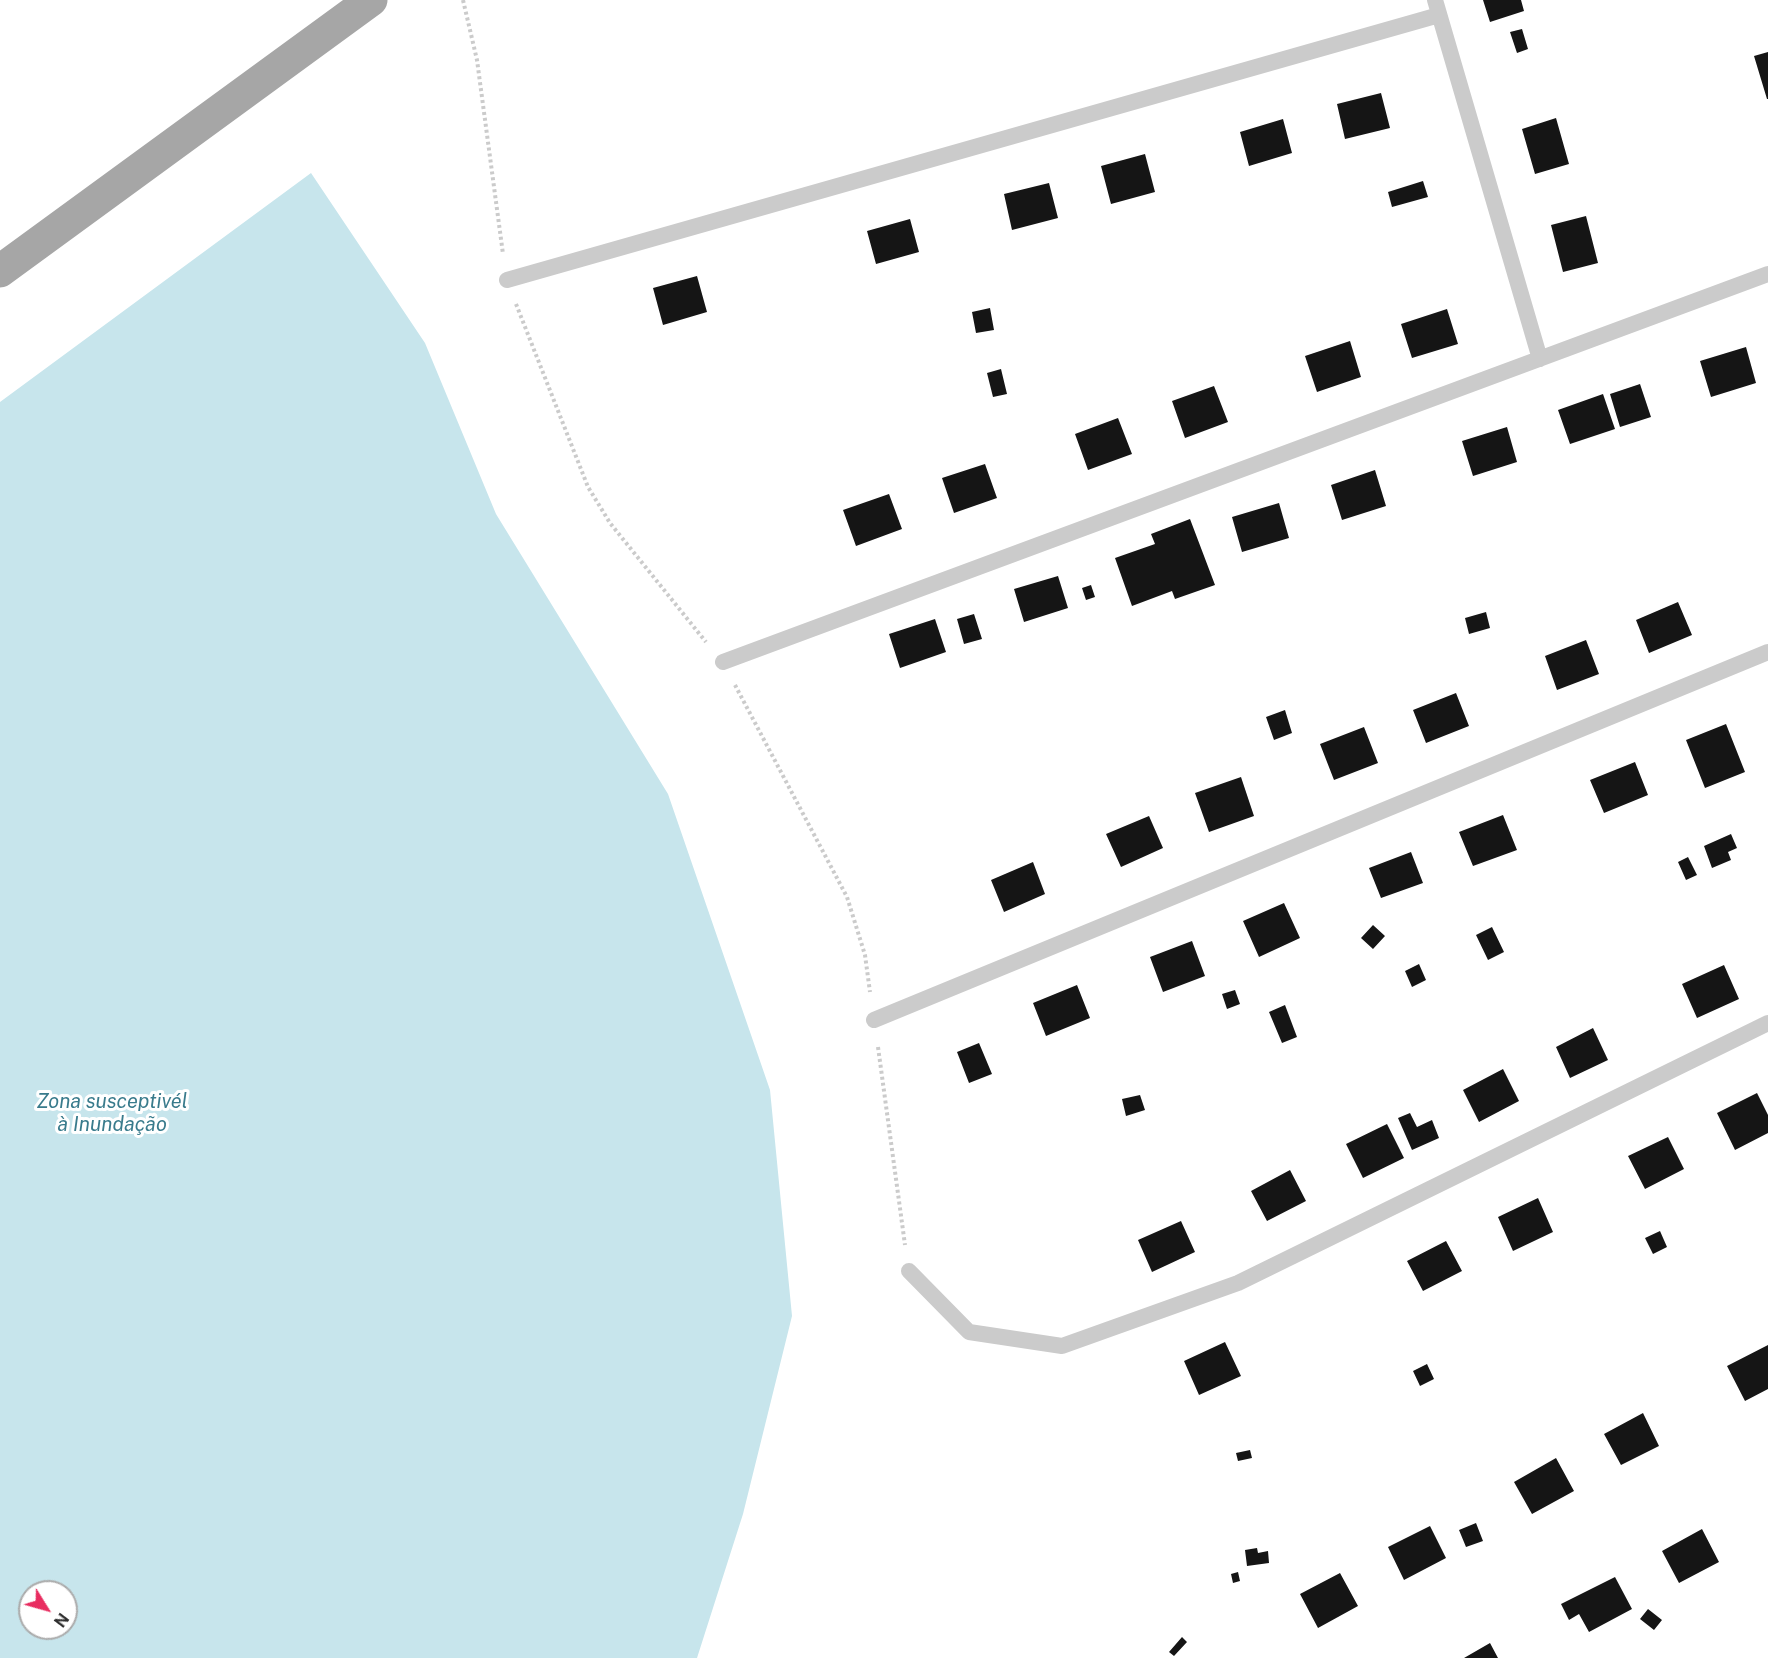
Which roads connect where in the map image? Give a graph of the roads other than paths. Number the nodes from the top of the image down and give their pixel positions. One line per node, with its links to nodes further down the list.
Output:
1 (371, 0): 3 (main road)
2 (1437, 8): 5 (lane); 6 (lane)
3 (0, 271)
4 (1768, 274): 6 (lane)
5 (507, 280)
6 (1540, 359): 8 (lane)
7 (1768, 652): 9 (lane)
8 (723, 662)
9 (874, 1020)
10 (1768, 1023): 11 (lane)
11 (909, 1271)

